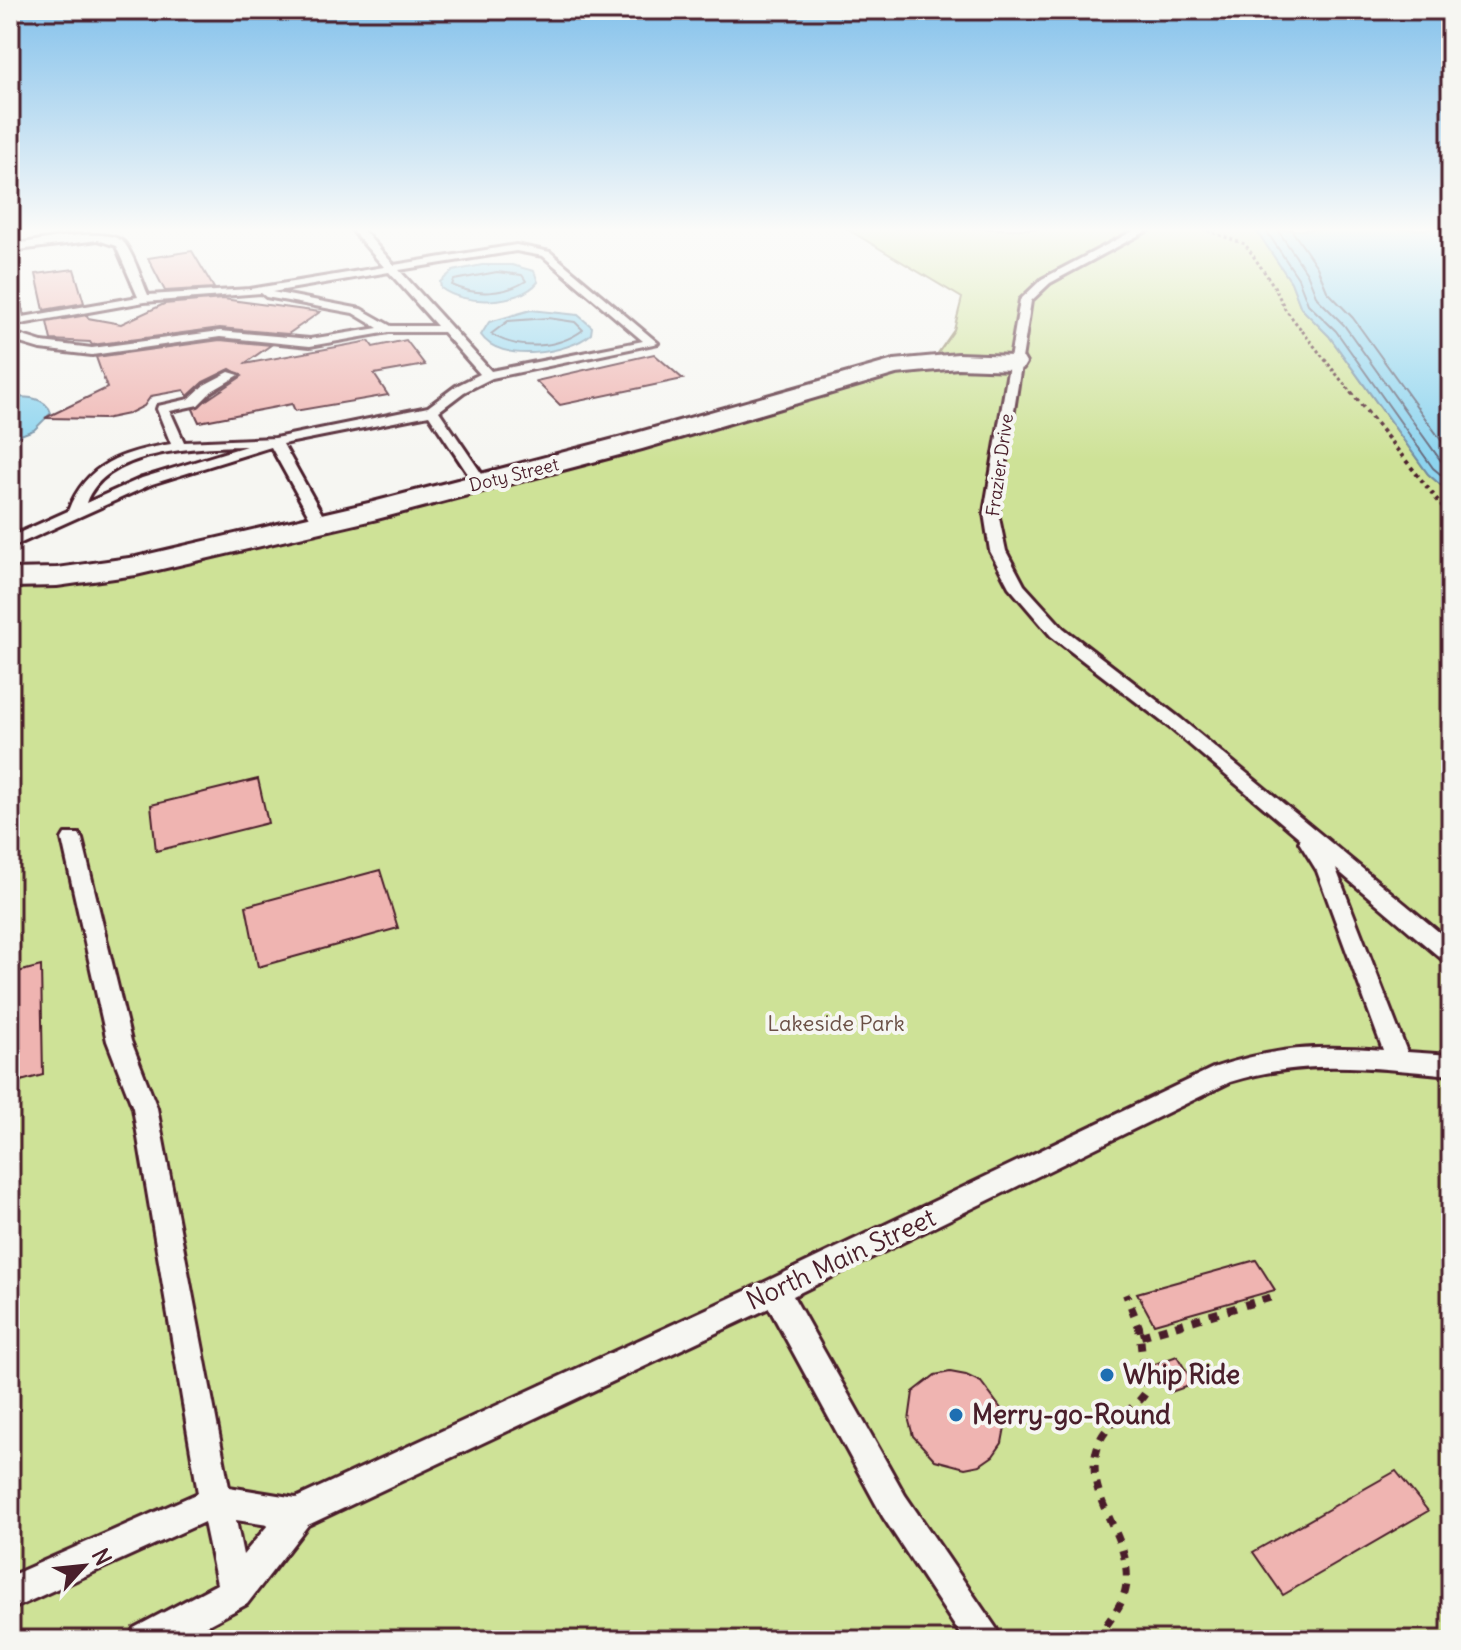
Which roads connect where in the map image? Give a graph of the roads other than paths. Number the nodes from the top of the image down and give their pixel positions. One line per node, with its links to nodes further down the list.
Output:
1 (108, 306): 6 (lane)
2 (337, 306): 7 (lane)
3 (424, 306): 8 (lane)
4 (608, 306): 12 (lane)
5 (1024, 306): 10 (lane, Frazier Drive)
6 (14, 324)
7 (389, 329): 8 (lane); 9 (lane)
8 (445, 329): 12 (lane)
9 (10, 336)
10 (1014, 363): 16 (street, Doty Street); 21 (lane, Frazier Drive)
11 (233, 375): 15 (lane)
12 (488, 375): 13 (lane)
13 (432, 410): 14 (lane); 16 (lane)
14 (275, 442): 15 (lane); 17 (lane); 18 (lane)
15 (179, 447): 17 (lane)
16 (481, 483): 18 (street, Doty Street)
17 (75, 513): 19 (lane)
18 (320, 523): 20 (street, Doty Street)
19 (10, 543)
20 (10, 578)
21 (1299, 826): 23 (lane, Frazier Drive); 24 (lane, Frazier Drive)
22 (72, 839): 27 (lane)
23 (1451, 954)
24 (1398, 1059): 25 (lane, North Main Street); 26 (lane, North Main Street)
25 (1451, 1065)
26 (775, 1291): 28 (lane, North Main Street); 32 (lane)
27 (216, 1501): 28 (lane); 29 (lane); 30 (lane)
28 (297, 1514): 29 (lane, North Main Street)
29 (235, 1592): 31 (lane, North Main Street)
30 (10, 1593)
31 (146, 1640)
32 (984, 1640)

